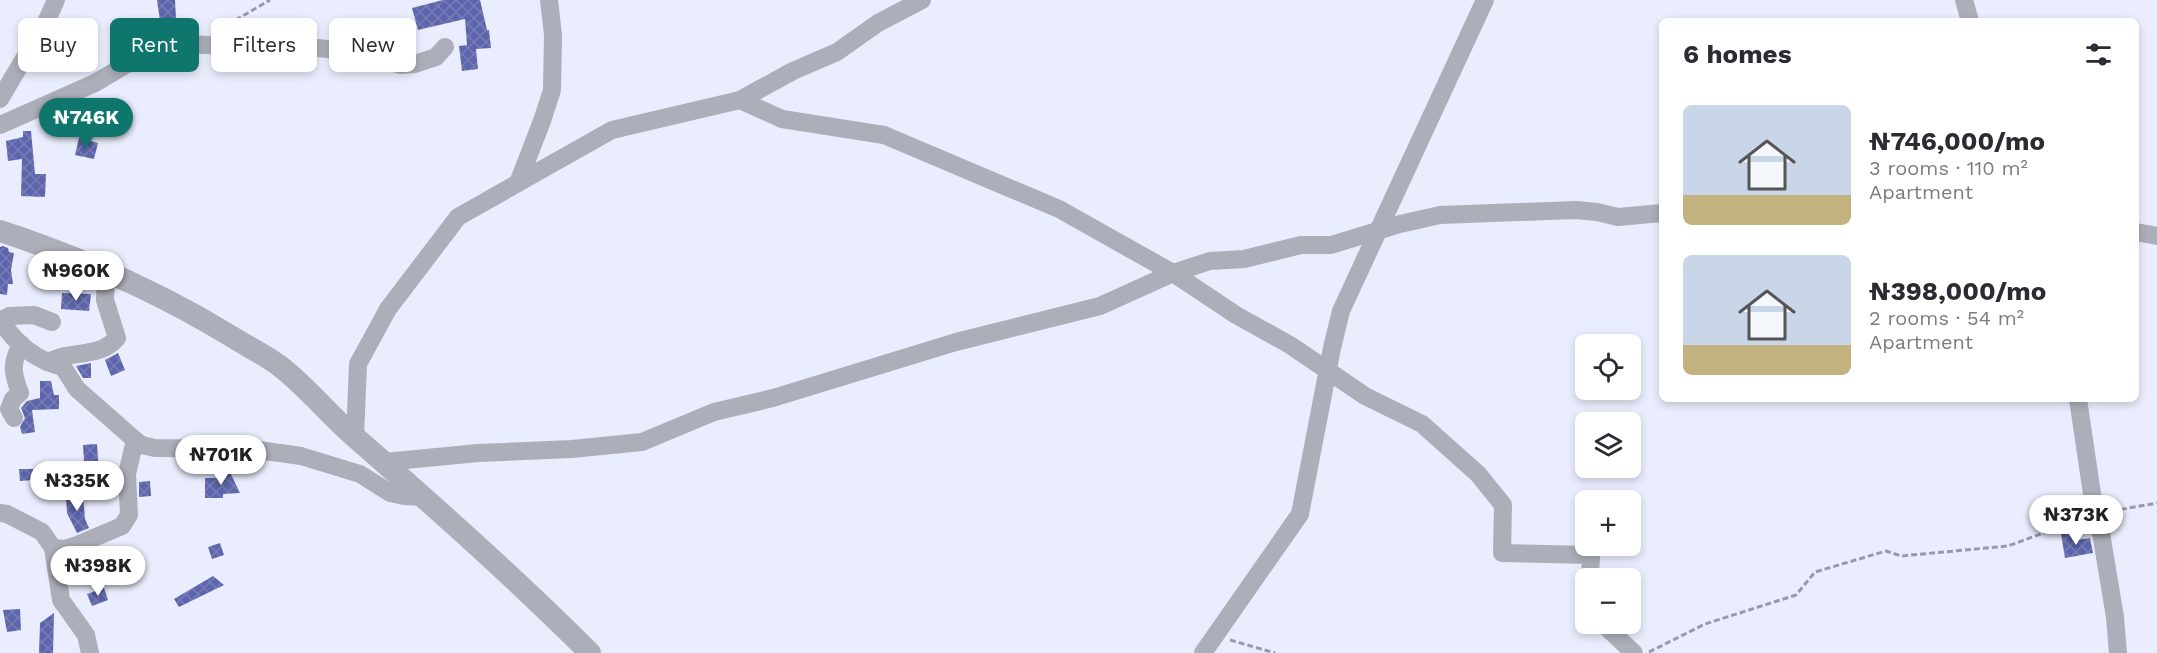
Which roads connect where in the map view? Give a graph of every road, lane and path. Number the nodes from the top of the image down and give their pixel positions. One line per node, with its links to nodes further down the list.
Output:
1 (56, 0): 10 (street)
2 (270, 0): 7 (path)
3 (549, 0): 13 (street)
4 (922, 0): 11 (street)
5 (1485, 0): 16 (street)
6 (1964, 0): 8 (street)
7 (238, 18)
8 (1969, 18)
9 (445, 47): 12 (street)
10 (0, 99)
11 (740, 100): 13 (street); 20 (street)
12 (0, 126)
13 (518, 183): 28 (street)
14 (1659, 213): 16 (street)
15 (0, 231): 19 (street)
16 (1378, 231): 20 (street); 25 (street)
17 (2139, 233): 18 (street)
18 (2157, 236)
19 (106, 272): 24 (street); 28 (street)
20 (1173, 273): 25 (street); 30 (street)
21 (1, 322): 22 (street); 23 (street)
22 (52, 322)
23 (11, 356): 24 (street); 27 (street)
24 (45, 362): 29 (street)
25 (1328, 372): 36 (street); 38 (street)
26 (2078, 402): 34 (street)
27 (14, 418)
28 (355, 437): 30 (street)
29 (135, 440): 31 (street); 35 (street)
30 (385, 462): 31 (street)
31 (423, 497): 40 (street)
32 (2157, 503): 34 (path)
33 (0, 513): 35 (street)
34 (2095, 514): 44 (path); 45 (street)
35 (53, 548): 39 (street)
36 (1590, 568)
37 (1614, 634): 43 (street)
38 (1216, 636): 41 (street); 42 (path)
39 (90, 653)
40 (590, 653)
41 (1203, 653)
42 (1275, 653)
43 (1634, 653)
44 (1647, 653)
45 (2118, 653)

